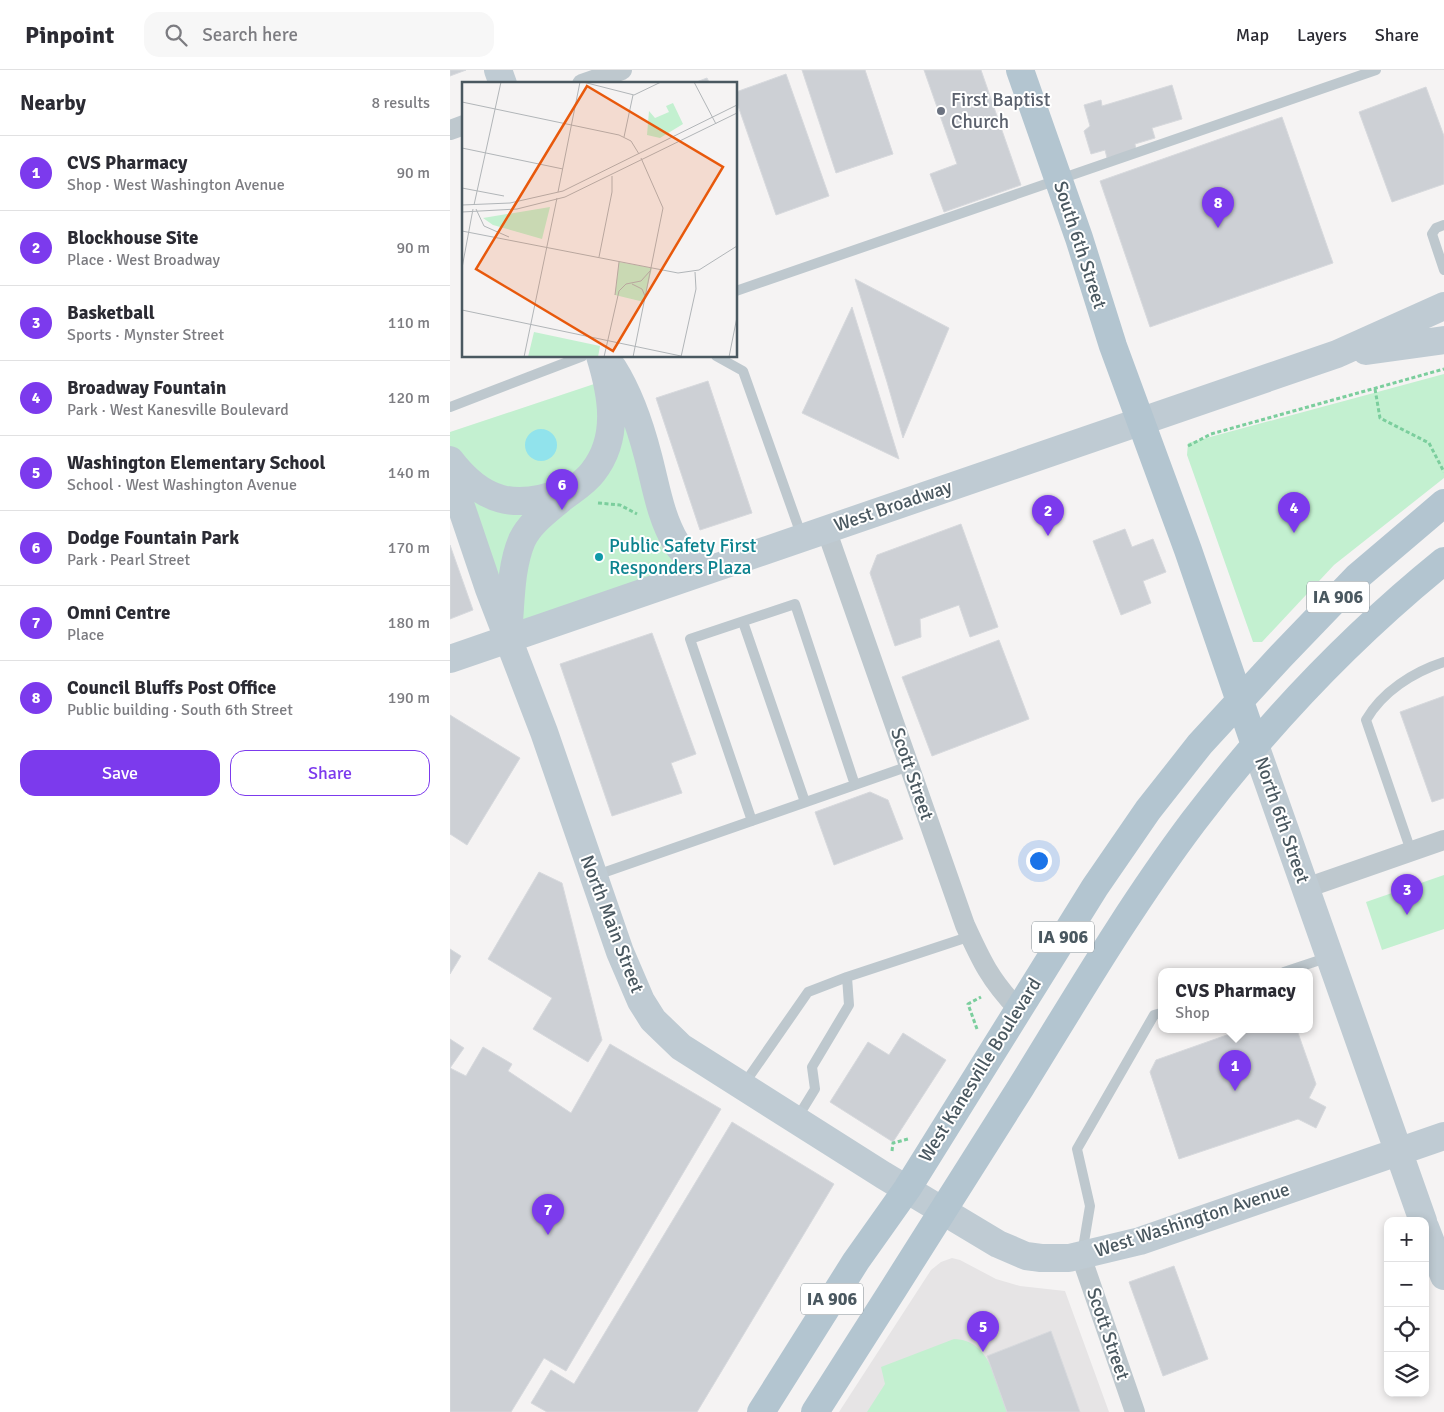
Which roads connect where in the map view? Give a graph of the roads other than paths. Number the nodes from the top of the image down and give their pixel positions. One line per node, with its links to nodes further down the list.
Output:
1 (498, 70): 5 (main road)
2 (622, 70): 6 (street)
3 (1020, 70): 9 (main road, South 6th Street)
4 (1376, 70): 9 (lane)
5 (502, 82)
6 (588, 82)
7 (462, 126): 8 (street)
8 (450, 130)
9 (1058, 178): 12 (lane); 21 (main road, South 6th Street)
10 (1444, 225): 11 (lane)
11 (1444, 270)
12 (738, 290)
13 (1444, 306): 15 (main road, West Broadway)
14 (1444, 340): 15 (main road, West Broadway)
15 (1337, 354): 21 (main road, West Broadway)
16 (578, 358): 20 (lane)
17 (601, 358): 24 (main road)
18 (607, 358): 28 (main road)
19 (720, 358): 26 (lane)
20 (450, 407)
21 (1140, 420): 26 (main road, West Broadway); 33 (main road, North 6th Street)
22 (450, 460): 24 (main road)
23 (452, 485): 30 (main road, North Main Street)
24 (586, 494): 30 (main road)
25 (1444, 503): 33 (main road, West Kanesville Boulevard / IA 906)
26 (814, 534): 28 (main road, West Broadway); 35 (street, Scott Street)
27 (1444, 561): 34 (main road, IA 906)
28 (703, 571): 30 (main road, West Broadway)
29 (743, 622): 36 (lane); 37 (lane); 38 (lane)
30 (508, 640): 31 (main road, West Broadway); 41 (main road, North Main Street)
31 (450, 659)
32 (1444, 662): 40 (lane)
33 (1239, 700): 34 (main road, North 6th Street); 47 (main road, West Kanesville Boulevard / IA 906)
34 (1255, 745): 42 (main road, North 6th Street); 54 (main road, IA 906)
35 (909, 766): 36 (lane); 43 (street, Scott Street)
36 (855, 785): 37 (lane)
37 (805, 802): 38 (lane)
38 (752, 821): 41 (lane)
39 (1444, 840): 40 (street)
40 (1411, 852): 42 (street)
41 (593, 876): 49 (main road, North Main Street)
42 (1306, 888): 44 (main road, North 6th Street)
43 (970, 936): 46 (lane); 47 (street, Scott Street)
44 (1330, 957): 45 (lane); 52 (main road, North 6th Street)
45 (1296, 968)
46 (847, 977): 49 (lane); 50 (lane)
47 (1018, 1009): 53 (main road, West Kanesville Boulevard / IA 906)
48 (1158, 1014): 57 (lane)
49 (742, 1087): 50 (main road, North Main Street)
50 (796, 1120): 53 (main road, North Main Street)
51 (1444, 1136): 52 (main road, West Washington Avenue)
52 (1398, 1152): 55 (main road, North 6th Street); 57 (main road, West Washington Avenue)
53 (907, 1188): 54 (main road, North Main Street); 59 (main road, West Kanesville Boulevard / IA 906)
54 (943, 1211): 57 (main road, West Washington Avenue); 60 (main road, IA 906)
55 (1422, 1217)
56 (1429, 1237): 58 (main road)
57 (1081, 1256): 61 (street, Scott Street)
58 (1444, 1276)
59 (761, 1412)
60 (815, 1412)
61 (1135, 1412)

